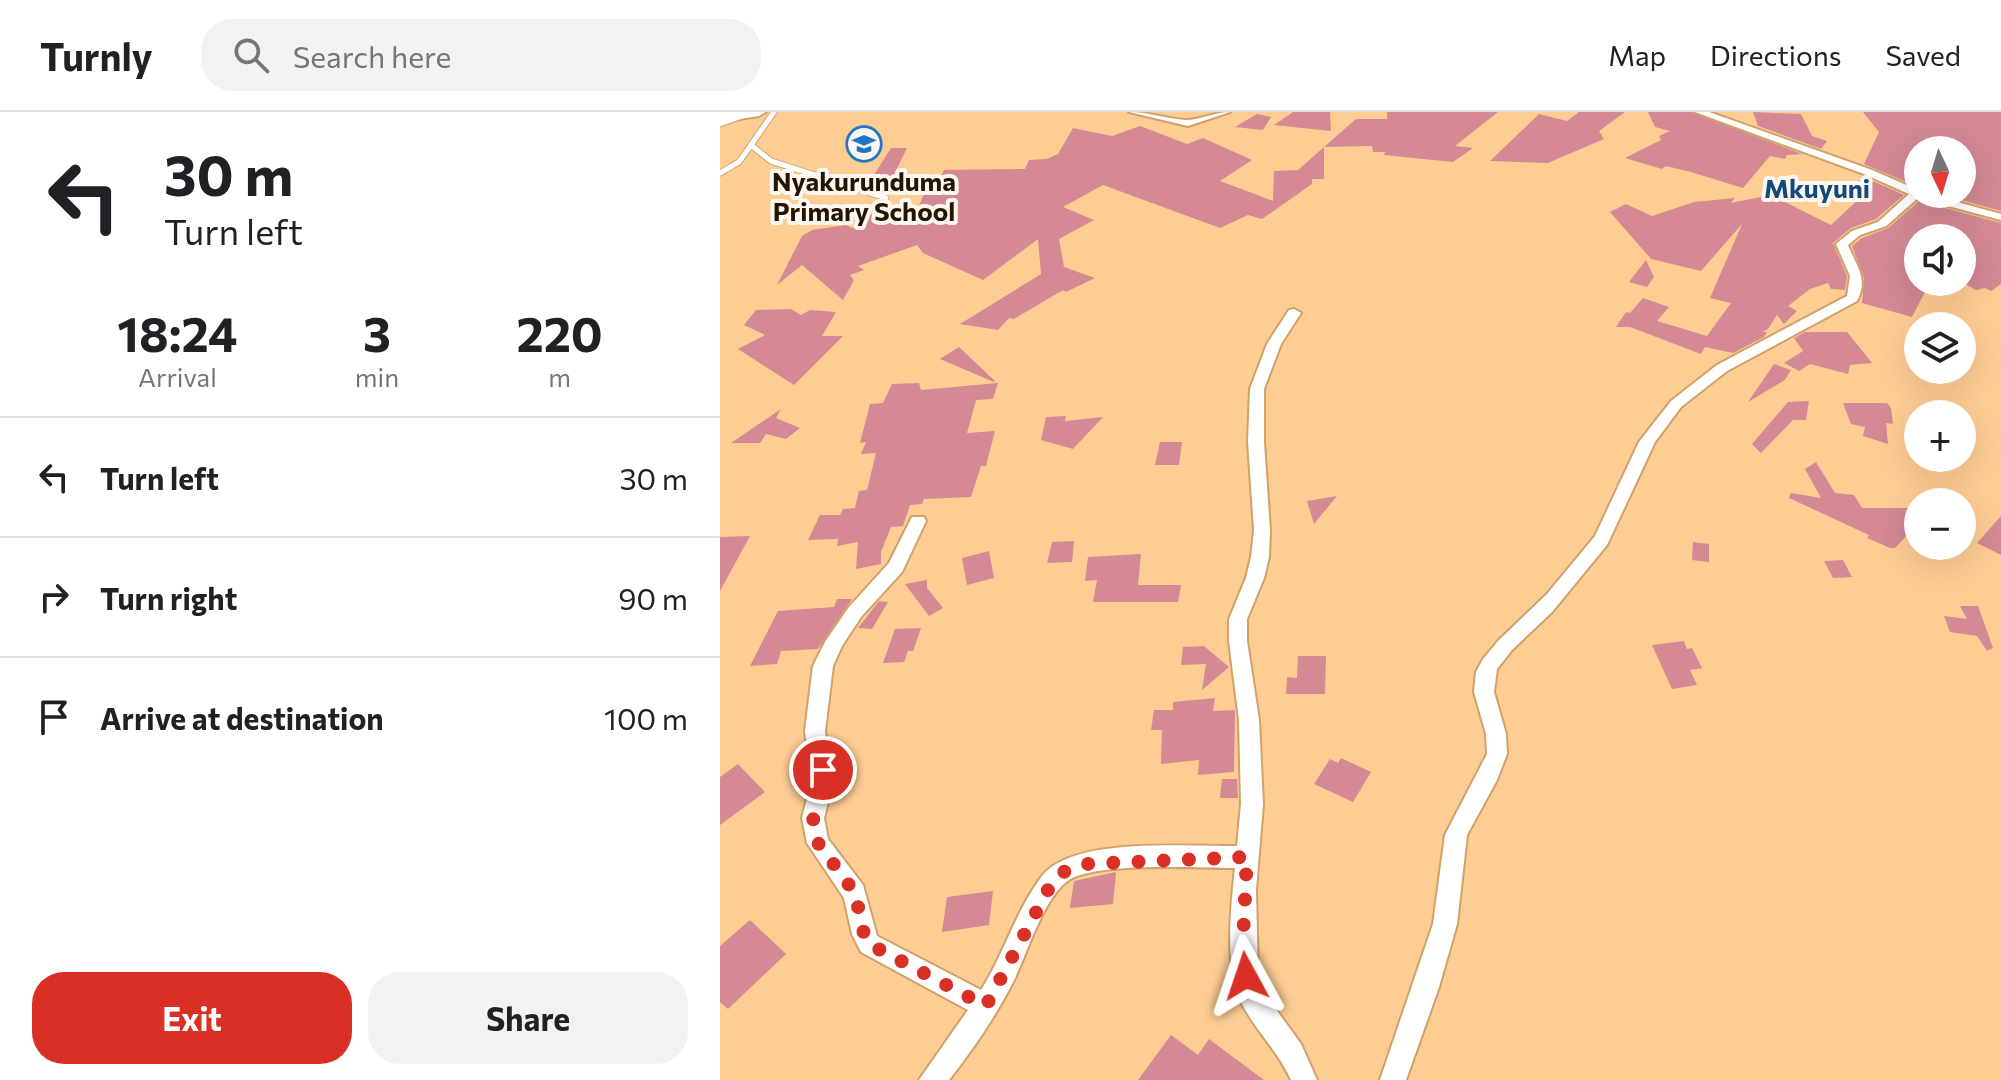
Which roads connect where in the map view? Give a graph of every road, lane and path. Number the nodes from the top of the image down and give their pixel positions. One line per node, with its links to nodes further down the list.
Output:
1 (774, 112): 7 (lane)
2 (1134, 112): 3 (street)
3 (1225, 112)
4 (1700, 112): 9 (street)
5 (753, 113): 6 (street)
6 (720, 118)
7 (752, 146): 8 (lane); 10 (lane)
8 (720, 173)
9 (1904, 189)
10 (886, 198)
11 (1904, 205): 20 (street)
12 (1968, 208): 13 (street)
13 (2001, 217)
14 (1294, 313): 16 (street)
15 (918, 521): 17 (street)
16 (1247, 857): 17 (street); 19 (street)
17 (986, 1006): 18 (street)
18 (932, 1080)
19 (1304, 1080)
20 (1393, 1080)

